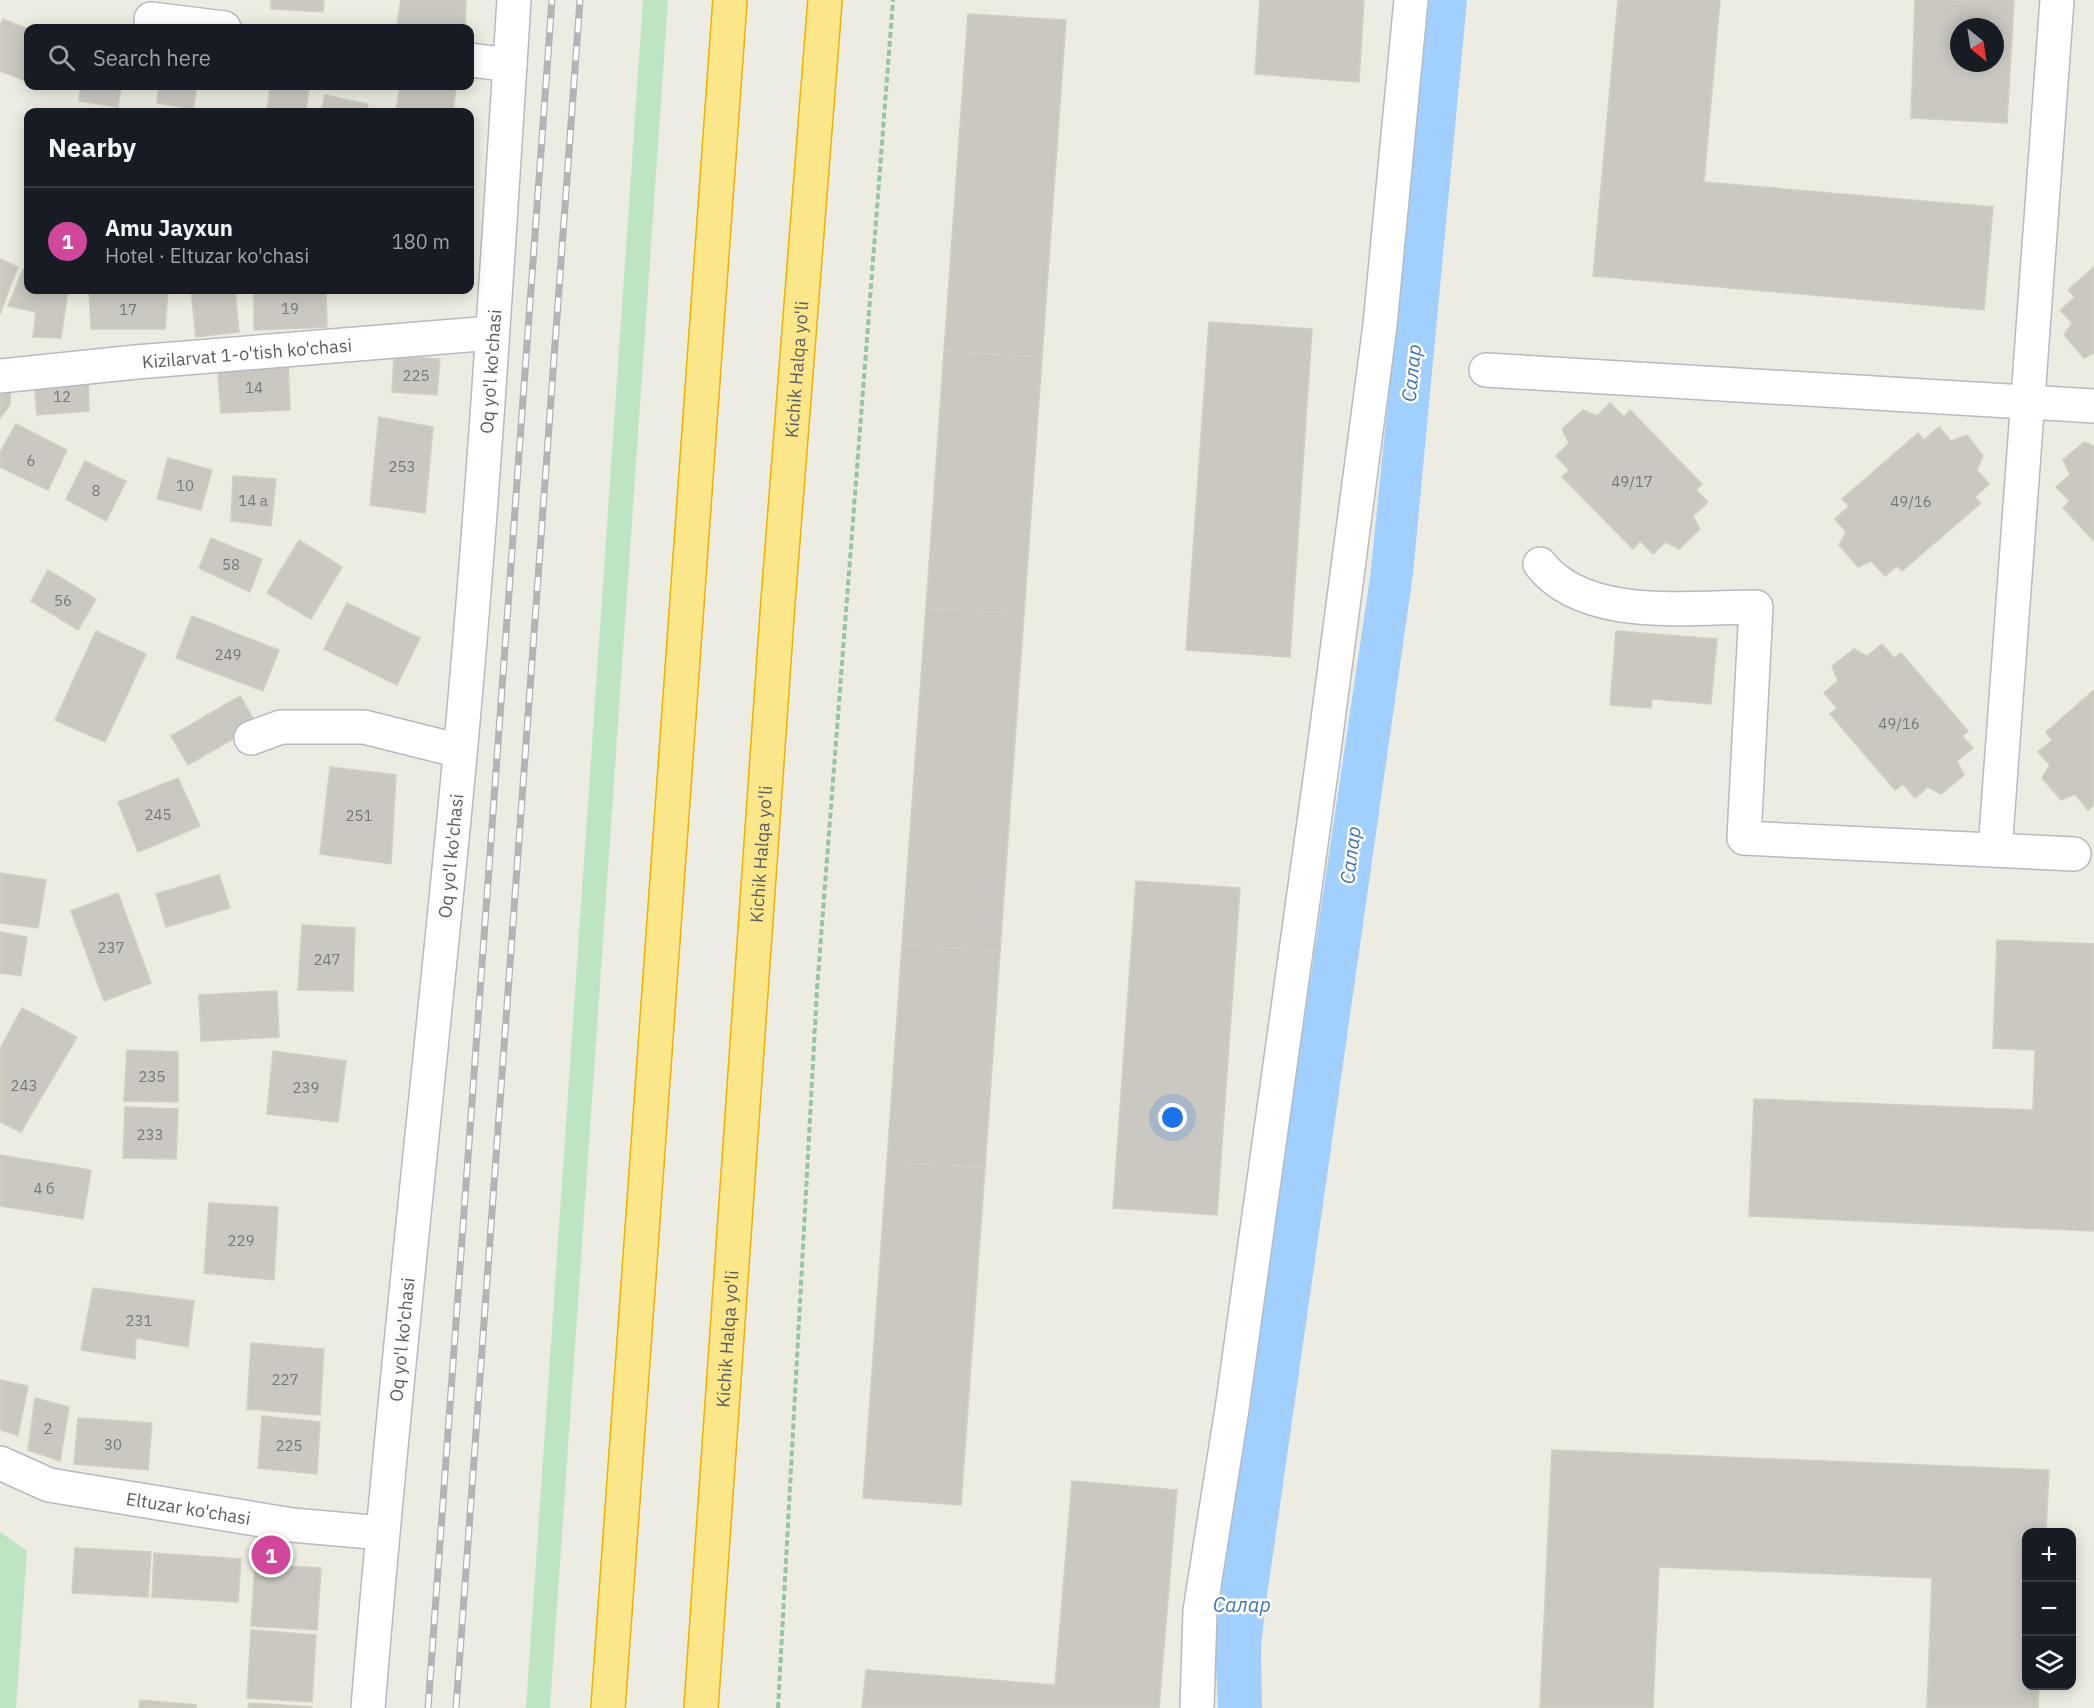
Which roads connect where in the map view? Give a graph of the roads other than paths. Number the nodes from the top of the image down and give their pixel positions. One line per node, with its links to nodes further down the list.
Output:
1 (514, 0): 9 (street, Oq yo'l ko'chasi)
2 (730, 0): 23 (highway)
3 (825, 0): 24 (highway, Kichik Halqa yo'li)
4 (1411, 0): 25 (street)
5 (2057, 0): 13 (street)
6 (151, 19): 7 (street)
7 (192, 24)
8 (474, 60): 9 (street)
9 (510, 65): 10 (street, Oq yo'l ko'chasi)
10 (492, 333): 12 (street, Kizilarvat 1-o'tish ko'chasi); 17 (street, Oq yo'l ko'chasi)
11 (1486, 370): 13 (street)
12 (0, 376)
13 (2028, 402): 14 (street); 18 (street)
14 (2094, 406)
15 (1540, 564): 18 (street)
16 (251, 738): 17 (street)
17 (460, 751): 21 (street, Oq yo'l ko'chasi)
18 (1995, 850): 19 (street)
19 (2074, 854)
20 (0, 1463): 21 (street, Eltuzar ko'chasi)
21 (382, 1533): 22 (street, Oq yo'l ko'chasi)
22 (368, 1708)
23 (608, 1708)
24 (701, 1708)
25 (1197, 1708)

